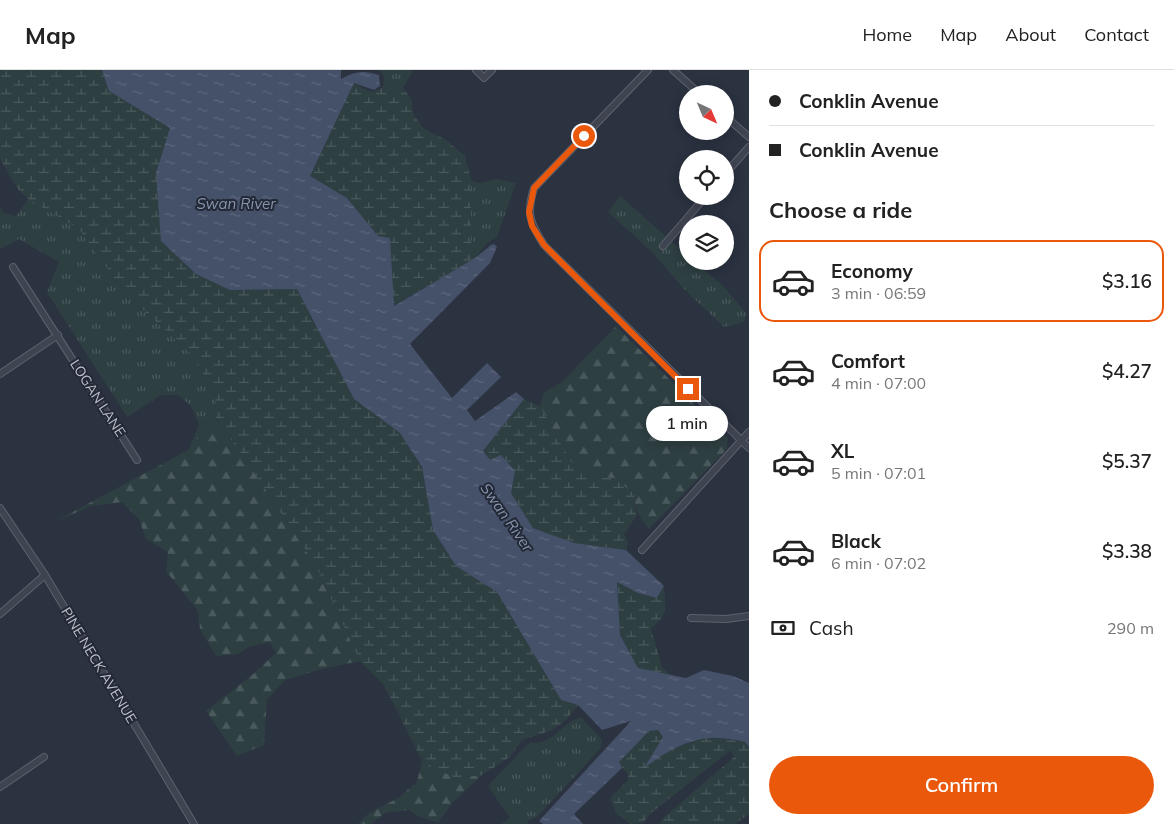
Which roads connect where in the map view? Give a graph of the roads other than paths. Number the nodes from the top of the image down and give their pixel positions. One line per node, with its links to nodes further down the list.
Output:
1 (476, 70): 2 (street)
2 (492, 70)
3 (648, 70): 16 (street)
4 (673, 70): 5 (street)
5 (690, 85)
6 (734, 124): 7 (street)
7 (749, 137)
8 (749, 146): 9 (street)
9 (734, 164)
10 (698, 205): 11 (street)
11 (663, 246)
12 (13, 267): 13 (street, LOGAN LANE)
13 (58, 336): 14 (street); 18 (street, LOGAN LANE)
14 (0, 374)
15 (749, 432): 16 (street)
16 (742, 441): 17 (street); 20 (street)
17 (749, 448)
18 (137, 460)
19 (0, 508): 21 (street, PINE NECK AVENUE)
20 (642, 550)
21 (45, 575): 22 (street); 27 (street, PINE NECK AVENUE)
22 (0, 614)
23 (749, 616): 24 (street)
24 (691, 618)
25 (44, 757): 26 (street)
26 (0, 787)
27 (194, 824)

